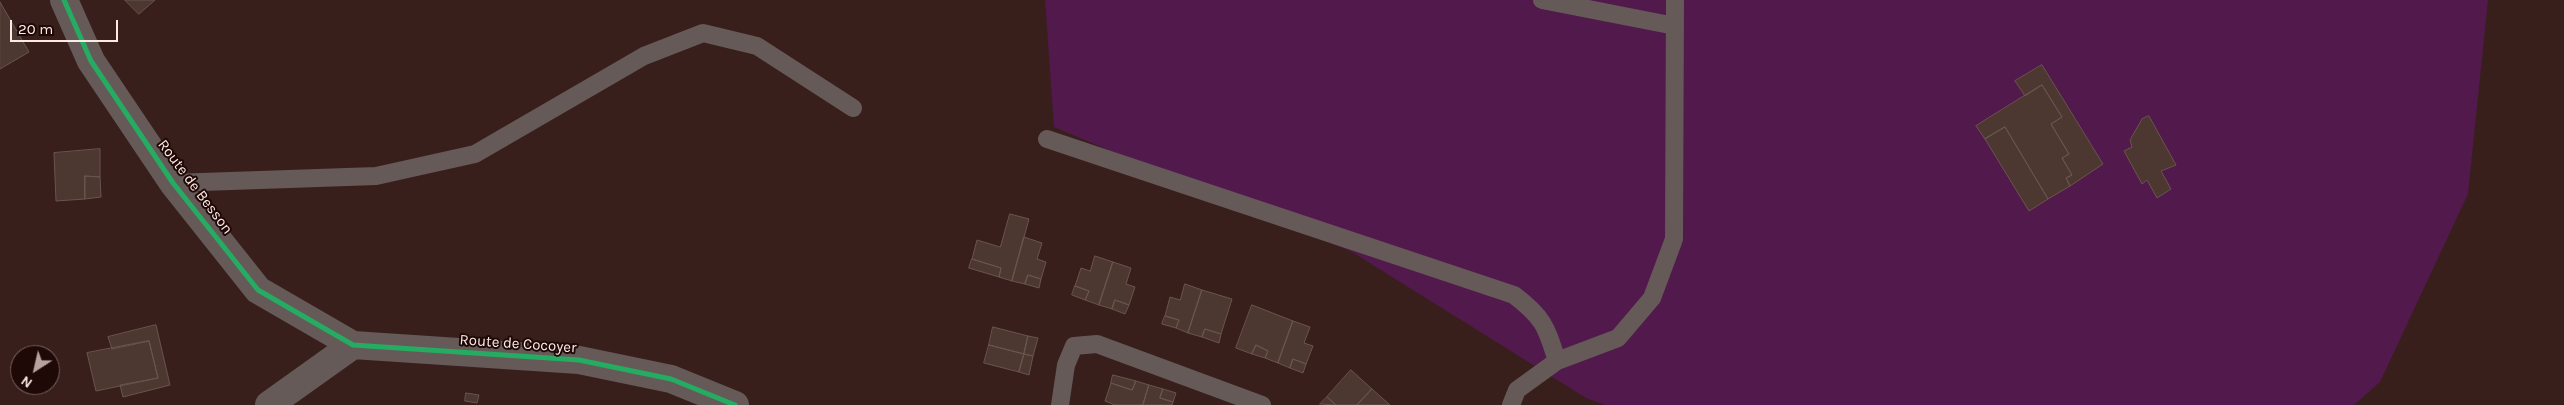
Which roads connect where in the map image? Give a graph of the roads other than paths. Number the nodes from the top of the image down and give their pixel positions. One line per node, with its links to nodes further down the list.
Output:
1 (64, 0): 7 (street, Route de Besson)
2 (1542, 0): 4 (lane)
3 (1675, 0): 4 (lane)
4 (1675, 26): 9 (lane)
5 (853, 108): 7 (lane)
6 (1047, 139): 9 (lane)
7 (173, 183): 8 (street, Route de Besson)
8 (353, 345): 10 (street); 11 (street, Route de Cocoyer)
9 (1557, 361): 14 (lane)
10 (269, 405)
11 (735, 405)
12 (1060, 405): 13 (lane)
13 (1262, 405)
14 (1511, 405)

